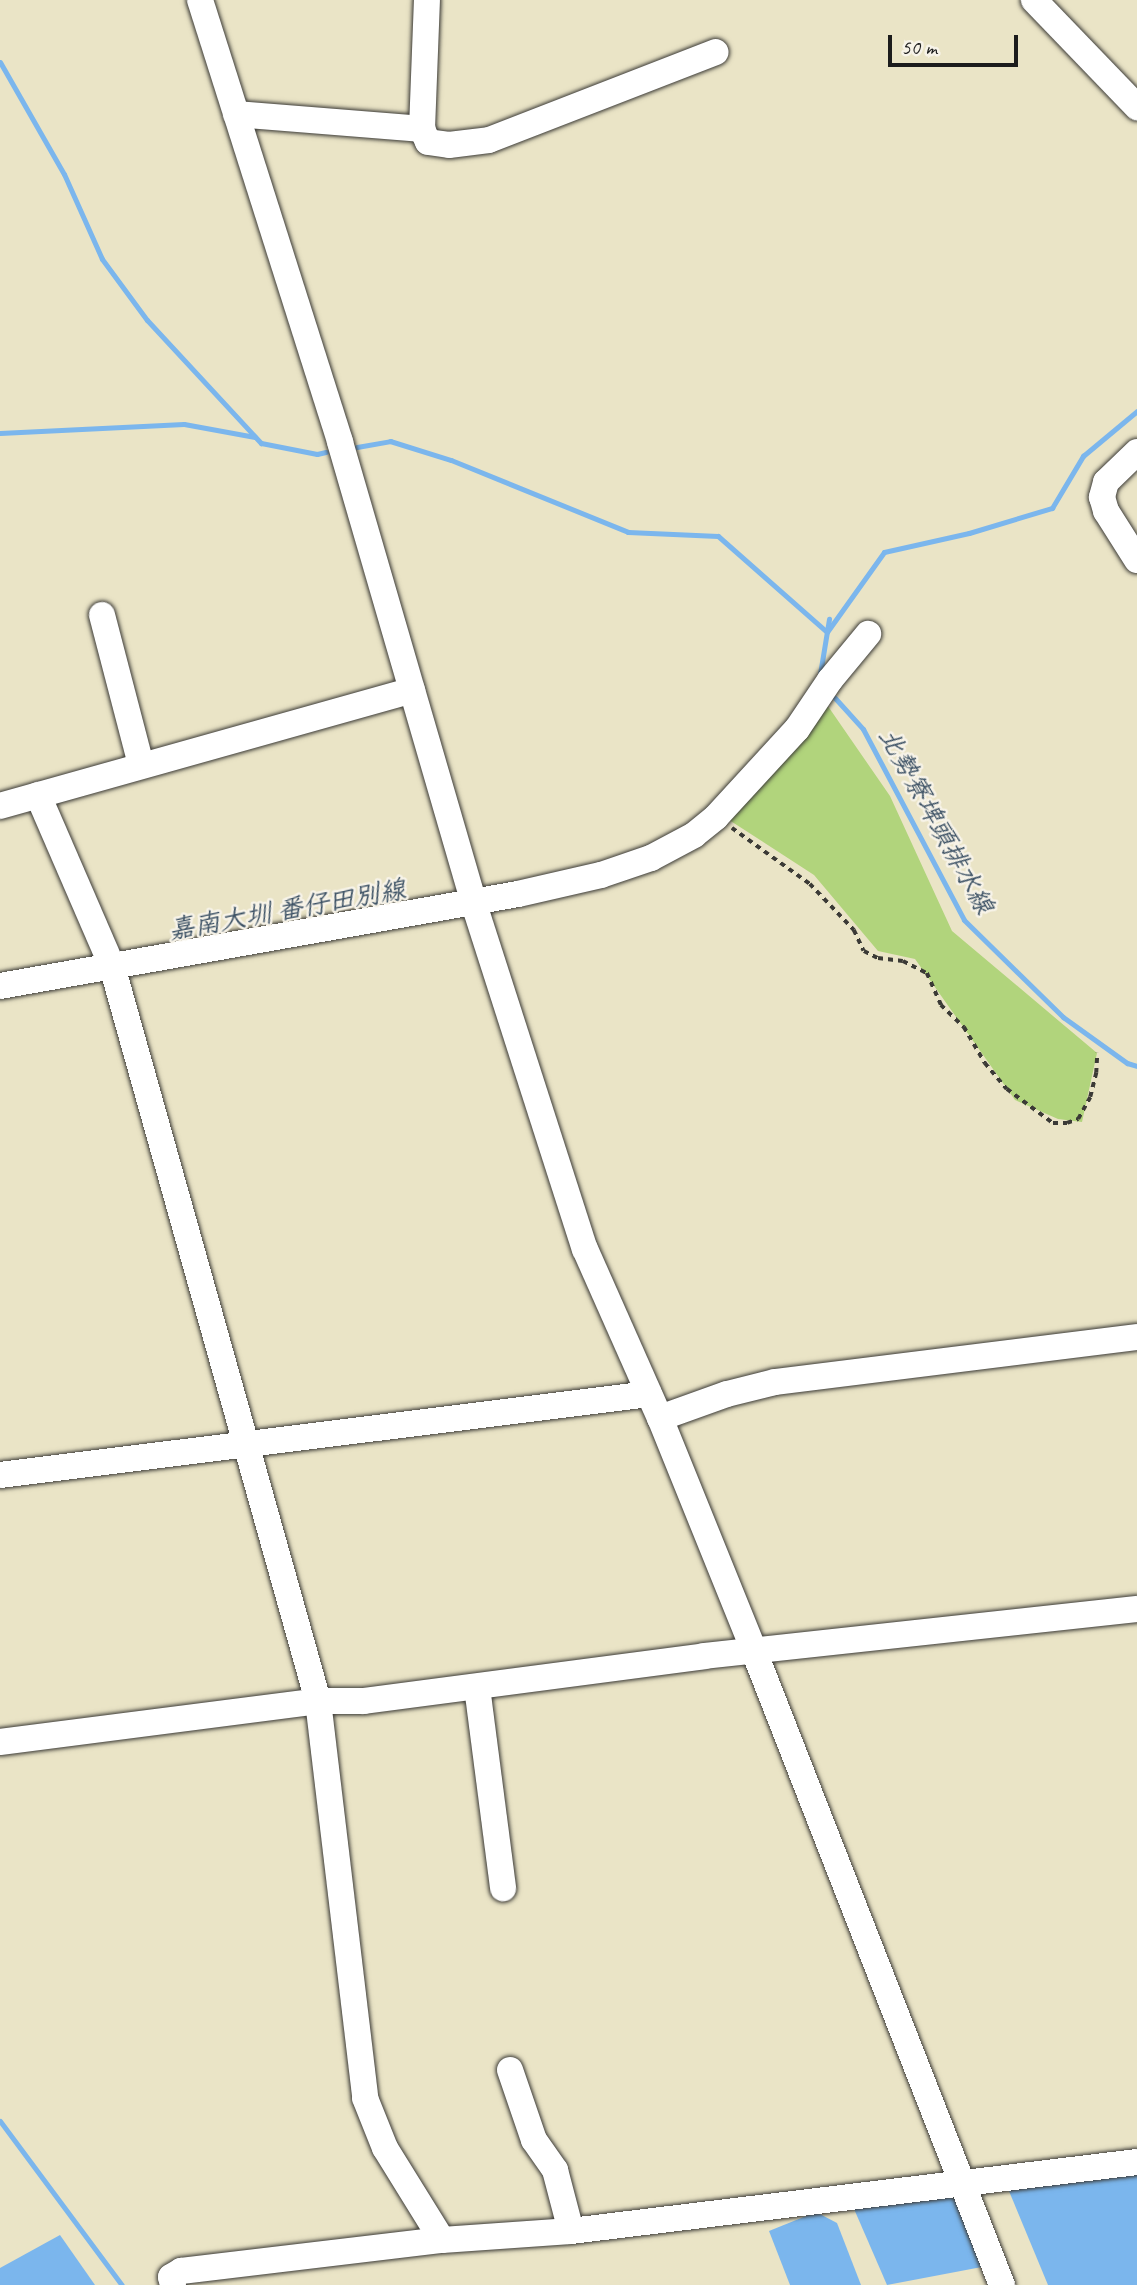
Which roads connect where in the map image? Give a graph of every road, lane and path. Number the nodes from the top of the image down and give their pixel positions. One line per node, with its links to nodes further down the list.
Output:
1 (200, 0): 6 (street)
2 (427, 0): 7 (street)
3 (1034, 0): 5 (street)
4 (716, 52): 7 (street)
5 (1133, 94)
6 (236, 114): 7 (street); 12 (street)
7 (422, 129)
8 (1137, 452): 9 (street)
9 (1137, 560)
10 (102, 615): 13 (street)
11 (868, 634): 16 (street)
12 (412, 690): 13 (street); 17 (street)
13 (141, 765): 14 (street)
14 (38, 795): 15 (street); 18 (street)
15 (0, 806)
16 (716, 817): 17 (street); 20 (path)
17 (473, 901): 18 (street); 22 (street)
18 (112, 966): 19 (street); 24 (street)
19 (0, 986)
20 (1097, 1054)
21 (1137, 1337): 23 (street)
22 (649, 1394): 23 (street); 24 (street)
23 (660, 1418): 27 (street)
24 (246, 1445): 25 (street); 29 (street)
25 (0, 1475)
26 (1137, 1609): 27 (street)
27 (754, 1651): 28 (street); 34 (street)
28 (477, 1687): 29 (street); 31 (street)
29 (318, 1701): 30 (street); 36 (street)
30 (0, 1742)
31 (503, 1888)
32 (510, 2070): 35 (street)
33 (1137, 2162): 34 (street)
34 (961, 2182): 35 (street); 38 (street)
35 (571, 2231): 36 (street)
36 (442, 2239): 37 (street)
37 (173, 2285)
38 (1002, 2285)

